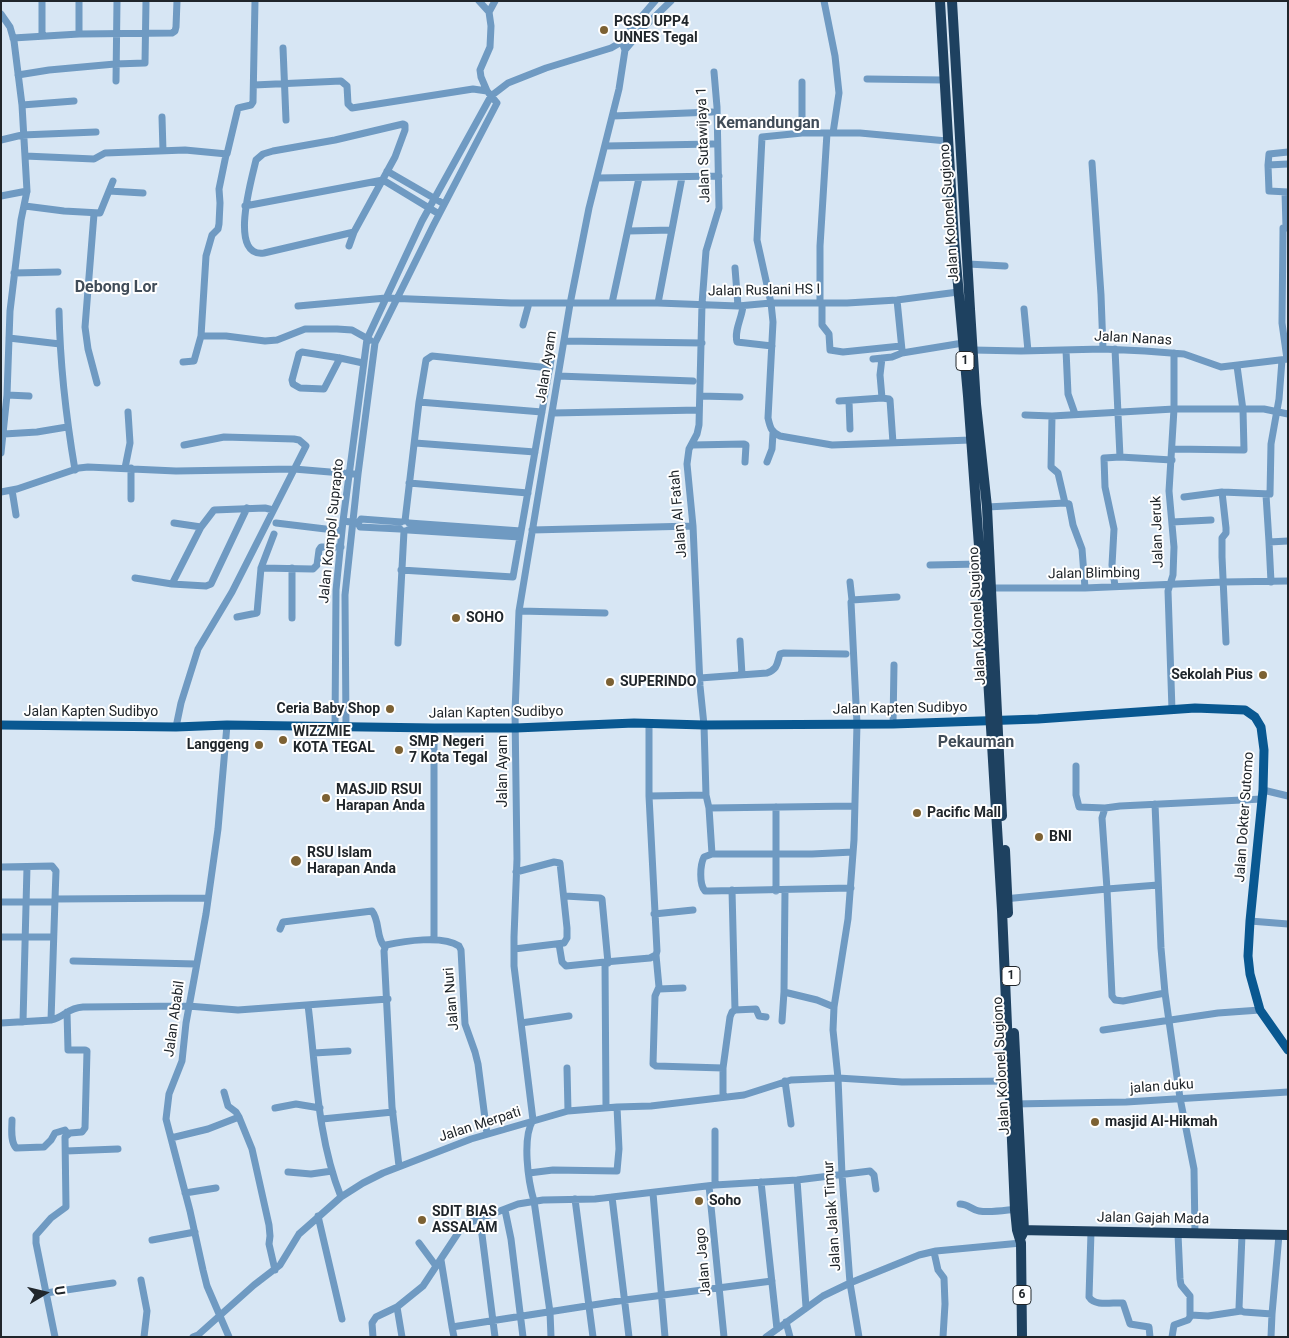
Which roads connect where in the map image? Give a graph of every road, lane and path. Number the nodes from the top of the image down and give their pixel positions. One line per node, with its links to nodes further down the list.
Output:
1 (42, 1): 19 (street)
2 (79, 1): 18 (street)
3 (116, 1): 16 (street)
4 (146, 1): 17 (street)
5 (177, 1): 17 (street)
6 (255, 1): 32 (street)
7 (479, 1): 14 (street)
8 (495, 1): 14 (street)
9 (655, 1): 21 (street)
10 (671, 1): 23 (street)
11 (824, 1): 44 (street)
12 (940, 1): 28 (highway, Jalan Kolonel Sugiono / 1)
13 (952, 1): 36 (highway, Jalan Kolonel Sugiono / 1)
14 (489, 12): 33 (street)
15 (3, 18): 20 (street)
16 (116, 33): 17 (street); 18 (street); 24 (street)
17 (146, 33): 24 (street)
18 (79, 34): 19 (street)
19 (42, 36): 20 (street)
20 (13, 38): 26 (street)
21 (621, 40): 23 (street); 33 (street)
22 (283, 48): 31 (street)
23 (625, 50): 39 (street, Jalan Ayam)
24 (115, 64): 26 (street); 29 (street)
25 (714, 72): 58 (street, Jalan Sutawijaya 1)
26 (18, 75): 35 (street)
27 (868, 79): 28 (street)
28 (943, 80): 37 (highway, Jalan Kolonel Sugiono / 1)
29 (116, 81)
30 (802, 82): 43 (street)
31 (284, 84): 32 (street); 33 (street); 41 (street)
32 (254, 85): 52 (street)
33 (489, 94): 71 (street, Jalan Kompol Suprapto); 72 (street)
34 (74, 101): 35 (street)
35 (22, 105): 45 (street)
36 (958, 110): 37 (highway); 83 (highway, Jalan Kolonel Sugiono / 1)
37 (945, 111): 47 (highway, Jalan Kolonel Sugiono / 1)
38 (712, 112): 39 (street)
39 (614, 116): 49 (street, Jalan Ayam)
40 (162, 117): 50 (street)
41 (286, 120)
42 (96, 132): 45 (street)
43 (802, 133): 44 (street); 93 (street)
44 (830, 133): 47 (street); 96 (street)
45 (22, 136): 46 (street); 53 (street)
46 (1, 140)
47 (947, 142): 88 (highway, Jalan Kolonel Sugiono / 1)
48 (713, 144): 49 (street)
49 (606, 146): 60 (street, Jalan Ayam)
50 (163, 151): 52 (street); 53 (street)
51 (1288, 152): 56 (street)
52 (226, 155): 104 (street)
53 (25, 156): 65 (street)
54 (1092, 163): 113 (street)
55 (1288, 164): 56 (street)
56 (1268, 165): 68 (street)
57 (387, 171): 62 (street); 71 (street); 74 (street)
58 (719, 176): 59 (street); 98 (street, Jalan Sutawijaya 1)
59 (682, 177): 61 (street); 79 (street)
60 (597, 178): 61 (street); 97 (street, Jalan Ayam)
61 (639, 178): 80 (street)
62 (383, 180): 64 (street); 70 (street); 75 (street)
63 (113, 181): 66 (street)
64 (362, 184): 70 (street); 74 (street)
65 (27, 191): 69 (street); 73 (street)
66 (109, 191): 67 (street); 76 (street)
67 (143, 192)
68 (1286, 192): 78 (street)
69 (1, 196)
70 (373, 197): 81 (street)
71 (435, 198): 72 (street); 75 (street, Jalan Kompol Suprapto)
72 (444, 204): 77 (street)
73 (25, 206): 76 (street); 87 (street)
74 (245, 206): 81 (street)
75 (429, 208): 77 (street); 89 (street, Jalan Kompol Suprapto)
76 (94, 214): 131 (street)
77 (439, 214): 90 (street)
78 (1287, 228): 123 (street)
79 (672, 230): 80 (street); 92 (street)
80 (628, 231): 95 (street)
81 (354, 232): 82 (street)
82 (349, 246)
83 (968, 264): 84 (street); 116 (highway, Jalan Kolonel Sugiono / 1)
84 (1005, 266)
85 (735, 268): 100 (street)
86 (58, 272): 87 (street)
87 (14, 273): 105 (street)
88 (958, 292): 91 (street, Jalan Ruslani HS I); 110 (highway, Jalan Kolonel Sugiono / 1)
89 (386, 298): 90 (street, Jalan Ruslani HS I); 99 (street, Jalan Ruslani HS I); 106 (street, Jalan Kompol Suprapto)
90 (398, 299): 94 (street, Jalan Ruslani HS I); 108 (street)
91 (897, 300): 96 (street, Jalan Ruslani HS I); 115 (street)
92 (658, 302): 95 (street, Jalan Ruslani HS I); 98 (street, Jalan Ruslani HS I)
93 (771, 302): 96 (street, Jalan Ruslani HS I); 100 (street, Jalan Ruslani HS I); 112 (street)
94 (529, 303): 97 (street, Jalan Ruslani HS I); 103 (street)
95 (612, 303): 97 (street, Jalan Ruslani HS I)
96 (821, 303): 115 (street)
97 (570, 304): 107 (street, Jalan Ayam)
98 (702, 304): 100 (street, Jalan Ruslani HS I); 109 (street, Jalan Al Fatah)
99 (298, 306)
100 (740, 306): 112 (street)
101 (1024, 309): 117 (street)
102 (59, 311): 111 (street)
103 (523, 325)
104 (201, 336): 106 (street); 125 (street)
105 (9, 338): 111 (street); 132 (street)
106 (367, 339): 108 (street); 126 (street, Jalan Kompol Suprapto)
107 (564, 341): 109 (street); 129 (street, Jalan Ayam)
108 (375, 343): 172 (street, Jalan Kompol Suprapto)
109 (702, 343): 134 (street, Jalan Al Fatah)
110 (964, 343): 115 (street); 156 (highway, Jalan Kolonel Sugiono / 1)
111 (60, 344): 152 (street)
112 (772, 346): 154 (street)
113 (1102, 349): 114 (street, Jalan Nanas); 118 (street, Jalan Nanas)
114 (1115, 349): 119 (street, Jalan Nanas); 146 (street)
115 (902, 350): 121 (street)
116 (973, 350): 117 (street, Jalan Nanas); 182 (highway, Jalan Kolonel Sugiono / 1)
117 (1028, 350): 118 (street, Jalan Nanas)
118 (1066, 350): 148 (street)
119 (1174, 353): 127 (street, Jalan Nanas); 140 (street, Jalan Jeruk)
120 (340, 358): 120 (street); 126 (street)
121 (882, 358): 122 (street); 136 (street)
122 (874, 359)
123 (1286, 359): 127 (street, Jalan Nanas); 143 (street)
124 (551, 360): 128 (street)
125 (183, 362)
126 (363, 364): 172 (street, Jalan Kompol Suprapto)
127 (1237, 366): 142 (street)
128 (550, 368): 139 (street); 145 (street)
129 (558, 376): 130 (street); 147 (street, Jalan Ayam)
130 (693, 381)
131 (97, 383)
132 (7, 395): 133 (street); 155 (street)
133 (29, 396)
134 (700, 396): 135 (street); 141 (street, Jalan Al Fatah)
135 (740, 397)
136 (882, 398): 138 (street); 159 (street)
137 (839, 401): 138 (street)
138 (849, 401): 153 (street)
139 (419, 402): 145 (street); 158 (street)
140 (1174, 409): 142 (street); 146 (street); 162 (street, Jalan Jeruk)
141 (697, 410): 147 (street); 161 (street, Jalan Al Fatah)
142 (1243, 410): 143 (street); 162 (street)
143 (1276, 410): 149 (street); 178 (street)
144 (128, 412): 169 (street)
145 (542, 412): 164 (street)
146 (1117, 412): 148 (street); 165 (street)
147 (556, 413): 195 (street, Jalan Ayam)
148 (1074, 414): 151 (street)
149 (1288, 414)
150 (1025, 415): 151 (street)
151 (1052, 416): 181 (street)
152 (67, 427): 155 (street); 171 (street)
153 (850, 429)
154 (773, 433): 159 (street); 168 (street)
155 (4, 434): 157 (street)
156 (971, 440): 159 (street); 202 (highway, Jalan Kolonel Sugiono / 1)
157 (2, 443): 163 (street)
158 (415, 443): 164 (street); 173 (street)
159 (893, 443)
160 (184, 444): 170 (street)
161 (692, 446): 167 (street); 193 (street, Jalan Al Fatah)
162 (1172, 448): 166 (street, Jalan Jeruk)
163 (1, 452)
164 (535, 452): 177 (street)
165 (1120, 457): 166 (street); 214 (street)
166 (1172, 460): 189 (street, Jalan Jeruk)
167 (745, 462)
168 (767, 462)
169 (128, 468): 170 (street); 171 (street); 180 (street)
170 (294, 469): 172 (street); 184 (street)
171 (75, 470): 174 (street)
172 (354, 474): 187 (street, Jalan Kompol Suprapto); 188 (street, Jalan Kompol Suprapto)
173 (409, 483): 177 (street); 192 (street)
174 (12, 490): 175 (street); 185 (street)
175 (1, 492)
176 (1222, 492): 178 (street); 179 (street); 209 (street)
177 (528, 493): 198 (street)
178 (1266, 495): 200 (street)
179 (1184, 497)
180 (130, 499)
181 (1065, 503): 182 (street); 216 (street)
182 (987, 507): 215 (highway, Jalan Kolonel Sugiono / 1)
183 (247, 508): 184 (street); 194 (street); 212 (street)
184 (270, 509): 240 (street)
185 (16, 515)
186 (1211, 520): 189 (street)
187 (343, 521): 188 (street); 196 (street, Jalan Kompol Suprapto)
188 (355, 522): 192 (street); 227 (street, Jalan Kompol Suprapto)
189 (1172, 522): 213 (street, Jalan Jeruk)
190 (174, 523): 194 (street)
191 (276, 523): 196 (street)
192 (404, 526): 198 (street); 206 (street)
193 (693, 526): 195 (street); 231 (street, Jalan Al Fatah)
194 (201, 527): 212 (street)
195 (532, 530): 219 (street, Jalan Ayam)
196 (342, 531): 201 (street, Jalan Kompol Suprapto)
197 (274, 534): 204 (street)
198 (520, 534): 206 (street)
199 (1288, 541): 200 (street)
200 (1269, 542): 210 (street)
201 (341, 547): 205 (street); 226 (street, Jalan Kompol Suprapto)
202 (980, 564): 203 (street); 233 (highway, Jalan Kolonel Sugiono / 1)
203 (930, 565)
204 (261, 568): 205 (street); 221 (street)
205 (292, 568): 222 (street)
206 (401, 570): 225 (street)
207 (135, 578): 212 (street)
208 (850, 582): 218 (street, Jalan Jalak Timur)
209 (1223, 582): 210 (street, Jalan Blimbing); 213 (street, Jalan Blimbing); 224 (street)
210 (1271, 582): 211 (street, Jalan Blimbing)
211 (1288, 582)
212 (172, 584)
213 (1170, 585): 214 (street, Jalan Blimbing); 232 (street, Jalan Jeruk)
214 (1115, 586): 216 (street, Jalan Blimbing)
215 (991, 588): 216 (street, Jalan Blimbing); 233 (highway, Jalan Kolonel Sugiono / 1)
216 (1085, 588)
217 (898, 597): 218 (street)
218 (852, 600): 235 (street, Jalan Jalak Timur)
219 (519, 611): 220 (street); 244 (street, Jalan Ayam)
220 (605, 613)
221 (237, 617)
222 (292, 618)
223 (740, 641): 230 (street)
224 (1226, 642)
225 (398, 643)
226 (336, 646): 227 (street); 241 (street, Jalan Kompol Suprapto)
227 (346, 646): 242 (street, Jalan Kompol Suprapto)
228 (846, 654): 230 (street)
229 (894, 665): 236 (street)
230 (742, 675): 231 (street)
231 (700, 678): 239 (street, Jalan Al Fatah)
232 (1172, 710): 233 (main road, Jalan Dokter Sutomo); 247 (main road, Jalan Dokter Sutomo)
233 (994, 721): 236 (main road, Jalan Kapten Sudibyo); 269 (highway, 1)
234 (650, 723): 239 (main road, Jalan Kapten Sudibyo); 244 (main road, Jalan Kapten Sudibyo); 248 (street)
235 (857, 724): 236 (main road, Jalan Kapten Sudibyo); 239 (main road, Jalan Kapten Sudibyo); 252 (street, Jalan Jalak Timur)
236 (893, 724)
237 (1, 725): 240 (main road, Jalan Kapten Sudibyo)
238 (227, 725): 240 (main road, Jalan Kapten Sudibyo); 241 (main road, Jalan Kapten Sudibyo); 268 (street, Jalan Ababil)
239 (704, 725): 246 (street, Jalan Al Fatah)
240 (176, 727)
241 (335, 727): 242 (main road, Jalan Kapten Sudibyo)
242 (346, 727): 243 (main road, Jalan Kapten Sudibyo)
243 (434, 728): 244 (main road, Jalan Kapten Sudibyo); 281 (street)
244 (516, 728): 260 (street, Jalan Ayam)
245 (1076, 766): 254 (street)
246 (706, 794): 248 (street); 253 (street, Jalan Al Fatah)
247 (1262, 795): 249 (street); 250 (street); 275 (main road, Jalan Dokter Sutomo)
248 (649, 796): 274 (street)
249 (1288, 796)
250 (1155, 804): 254 (street); 261 (street)
251 (776, 806): 252 (street); 253 (street); 257 (street)
252 (854, 806): 255 (street, Jalan Jalak Timur)
253 (709, 808): 256 (street, Jalan Al Fatah)
254 (1105, 808): 263 (street)
255 (853, 852): 257 (street); 262 (street, Jalan Jalak Timur)
256 (712, 854): 257 (street); 264 (street)
257 (776, 854): 266 (street)
258 (1, 867): 259 (street)
259 (27, 867): 270 (street); 271 (street)
260 (516, 872): 267 (street); 284 (street, Jalan Ayam)
261 (1158, 885): 263 (street); 292 (street)
262 (851, 888): 265 (street); 296 (street, Jalan Jalak Timur)
263 (1107, 889): 269 (street); 292 (street)
264 (732, 890): 266 (street); 297 (street)
265 (785, 890): 266 (street); 291 (street)
266 (776, 891)
267 (565, 896): 282 (street); 287 (street)
268 (207, 898): 270 (street); 288 (street, Jalan Ababil)
269 (1004, 899): 316 (highway, 1)
270 (55, 900): 271 (street); 280 (street)
271 (26, 901): 272 (street); 279 (street)
272 (1, 902)
273 (694, 910): 274 (street)
274 (654, 914): 285 (street)
275 (1250, 921): 276 (street); 298 (main road, Jalan Dokter Sutomo)
276 (1288, 924)
277 (280, 929): 283 (street)
278 (1, 937): 279 (street)
279 (24, 937): 280 (street); 305 (street)
280 (53, 938): 302 (street)
281 (434, 940): 283 (street); 335 (street, Jalan Nuri)
282 (559, 944): 284 (street); 287 (street)
283 (384, 946): 293 (street)
284 (514, 949): 307 (street, Jalan Ayam)
285 (656, 955): 287 (street); 290 (street)
286 (73, 961): 288 (street)
287 (607, 963): 325 (street)
288 (196, 964): 295 (street, Jalan Ababil)
289 (683, 988): 290 (street)
290 (658, 989): 313 (street)
291 (784, 992): 296 (street); 304 (street)
292 (1165, 993): 303 (street)
293 (388, 999): 294 (street); 327 (street)
294 (308, 1005): 295 (street); 311 (street)
295 (188, 1006): 299 (street); 336 (street, Jalan Ababil)
296 (834, 1007): 314 (street, Jalan Jalak Timur)
297 (735, 1010): 301 (street); 313 (street)
298 (1260, 1010): 303 (street); 309 (main road, Jalan Dokter Sutomo)
299 (67, 1012): 302 (street); 334 (street)
300 (569, 1016): 307 (street)
301 (766, 1017)
302 (51, 1020): 305 (street)
303 (1168, 1020): 308 (street); 320 (street)
304 (782, 1021)
305 (23, 1022): 306 (street)
306 (1, 1023)
307 (520, 1023): 331 (street, Jalan Ayam)
308 (1103, 1030)
309 (1288, 1050)
310 (348, 1051): 311 (street)
311 (314, 1054): 324 (street)
312 (566, 1068): 326 (street)
313 (723, 1068): 319 (street)
314 (838, 1078): 315 (street, Jalan Merpati); 316 (street, Jalan Merpati); 343 (street, Jalan Jalak Timur)
315 (784, 1081): 319 (street, Jalan Merpati); 332 (street)
316 (1013, 1081): 321 (highway, 1)
317 (224, 1092): 328 (street)
318 (1288, 1092): 320 (street, jalan duku)
319 (723, 1097): 322 (street, Jalan Merpati)
320 (1180, 1098): 321 (street, jalan duku); 363 (street)
321 (1014, 1104): 356 (highway, 1)
322 (617, 1107): 325 (street, Jalan Merpati); 342 (street)
323 (275, 1108): 324 (street)
324 (320, 1108): 329 (street)
325 (606, 1108): 326 (street, Jalan Merpati)
326 (568, 1111): 331 (street, Jalan Merpati)
327 (393, 1112): 329 (street); 339 (street)
328 (239, 1117): 336 (street); 371 (street)
329 (322, 1119): 341 (street)
330 (12, 1120): 334 (street)
331 (533, 1120): 335 (street, Jalan Merpati); 342 (street)
332 (791, 1124)
333 (715, 1131): 346 (street, Jalan Jago)
334 (68, 1134): 338 (street)
335 (487, 1134): 339 (street, Jalan Merpati)
336 (171, 1138): 349 (street, Jalan Ababil)
337 (118, 1149): 338 (street)
338 (66, 1151): 377 (street)
339 (399, 1166): 351 (street, Jalan Merpati)
340 (288, 1172): 341 (street)
341 (332, 1172): 351 (street)
342 (529, 1173): 354 (street)
343 (842, 1175): 344 (street); 348 (street); 375 (street, Jalan Jalak Timur)
344 (797, 1180): 345 (street); 382 (street)
345 (762, 1182): 346 (street); 373 (street)
346 (712, 1185): 350 (street); 376 (street, Jalan Jago)
347 (216, 1188): 349 (street)
348 (876, 1189)
349 (185, 1193): 360 (street, Jalan Ababil)
350 (653, 1193): 352 (street); 378 (street)
351 (341, 1197): 358 (street, Jalan Merpati)
352 (612, 1197): 353 (street); 379 (street)
353 (575, 1199): 354 (street); 380 (street)
354 (534, 1201): 357 (street); 384 (street)
355 (960, 1204): 356 (street)
356 (1019, 1209): 366 (highway, 1)
357 (505, 1210): 359 (street); 388 (street)
358 (318, 1216): 371 (street, Jalan Merpati); 389 (street)
359 (480, 1219): 370 (street); 390 (street)
360 (195, 1232): 367 (street); 387 (street, Jalan Ababil)
361 (1091, 1232): 362 (highway, Jalan Gajah Mada); 366 (highway, Jalan Gajah Mada); 413 (street)
362 (1178, 1234): 363 (highway, Jalan Gajah Mada); 386 (street)
363 (1195, 1234): 364 (highway, Jalan Gajah Mada)
364 (1242, 1234): 365 (highway, Jalan Gajah Mada); 383 (street)
365 (1284, 1235): 385 (street)
366 (1020, 1236): 369 (street); 412 (highway, 6)
367 (152, 1240)
368 (419, 1242): 370 (street)
369 (934, 1252): 375 (street); 411 (street)
370 (438, 1263): 381 (street); 392 (street)
371 (275, 1270): 387 (street, Jalan Merpati)
372 (141, 1280): 395 (street)
373 (772, 1281): 376 (street); 393 (street)
374 (113, 1283): 377 (street)
375 (850, 1283): 382 (street, Jalan Jalak Timur); 410 (street)
376 (719, 1289): 378 (street); 407 (street, Jalan Jago)
377 (46, 1293): 394 (street)
378 (662, 1295): 379 (street); 406 (street)
379 (625, 1300): 380 (street); 405 (street)
380 (590, 1306): 384 (street); 404 (street)
381 (397, 1307): 398 (street); 399 (street)
382 (806, 1307): 391 (street, Jalan Jalak Timur)
383 (1241, 1311): 385 (street); 386 (street)
384 (550, 1312): 388 (street); 403 (street)
385 (1272, 1314): 415 (street)
386 (1190, 1315): 414 (street)
387 (219, 1316): 396 (street, Jalan Merpati); 397 (street, Jalan Ababil)
388 (521, 1316): 390 (street); 402 (street)
389 (342, 1319)
390 (493, 1320): 392 (street); 401 (street)
391 (786, 1322): 393 (street, Jalan Jalak Timur); 409 (street)
392 (452, 1327): 400 (street)
393 (777, 1329): 408 (street, Jalan Jalak Timur)
394 (55, 1337)
395 (144, 1337)
396 (193, 1337)
397 (229, 1337)
398 (372, 1337)
399 (402, 1337)
400 (454, 1337)
401 (495, 1337)
402 (523, 1337)
403 (551, 1337)
404 (593, 1337)
405 (629, 1337)
406 (665, 1337)
407 (724, 1337)
408 (766, 1337)
409 (790, 1337)
410 (859, 1337)
411 (944, 1337)
412 (1022, 1337)
413 (1150, 1337)
414 (1172, 1337)
415 (1271, 1337)

